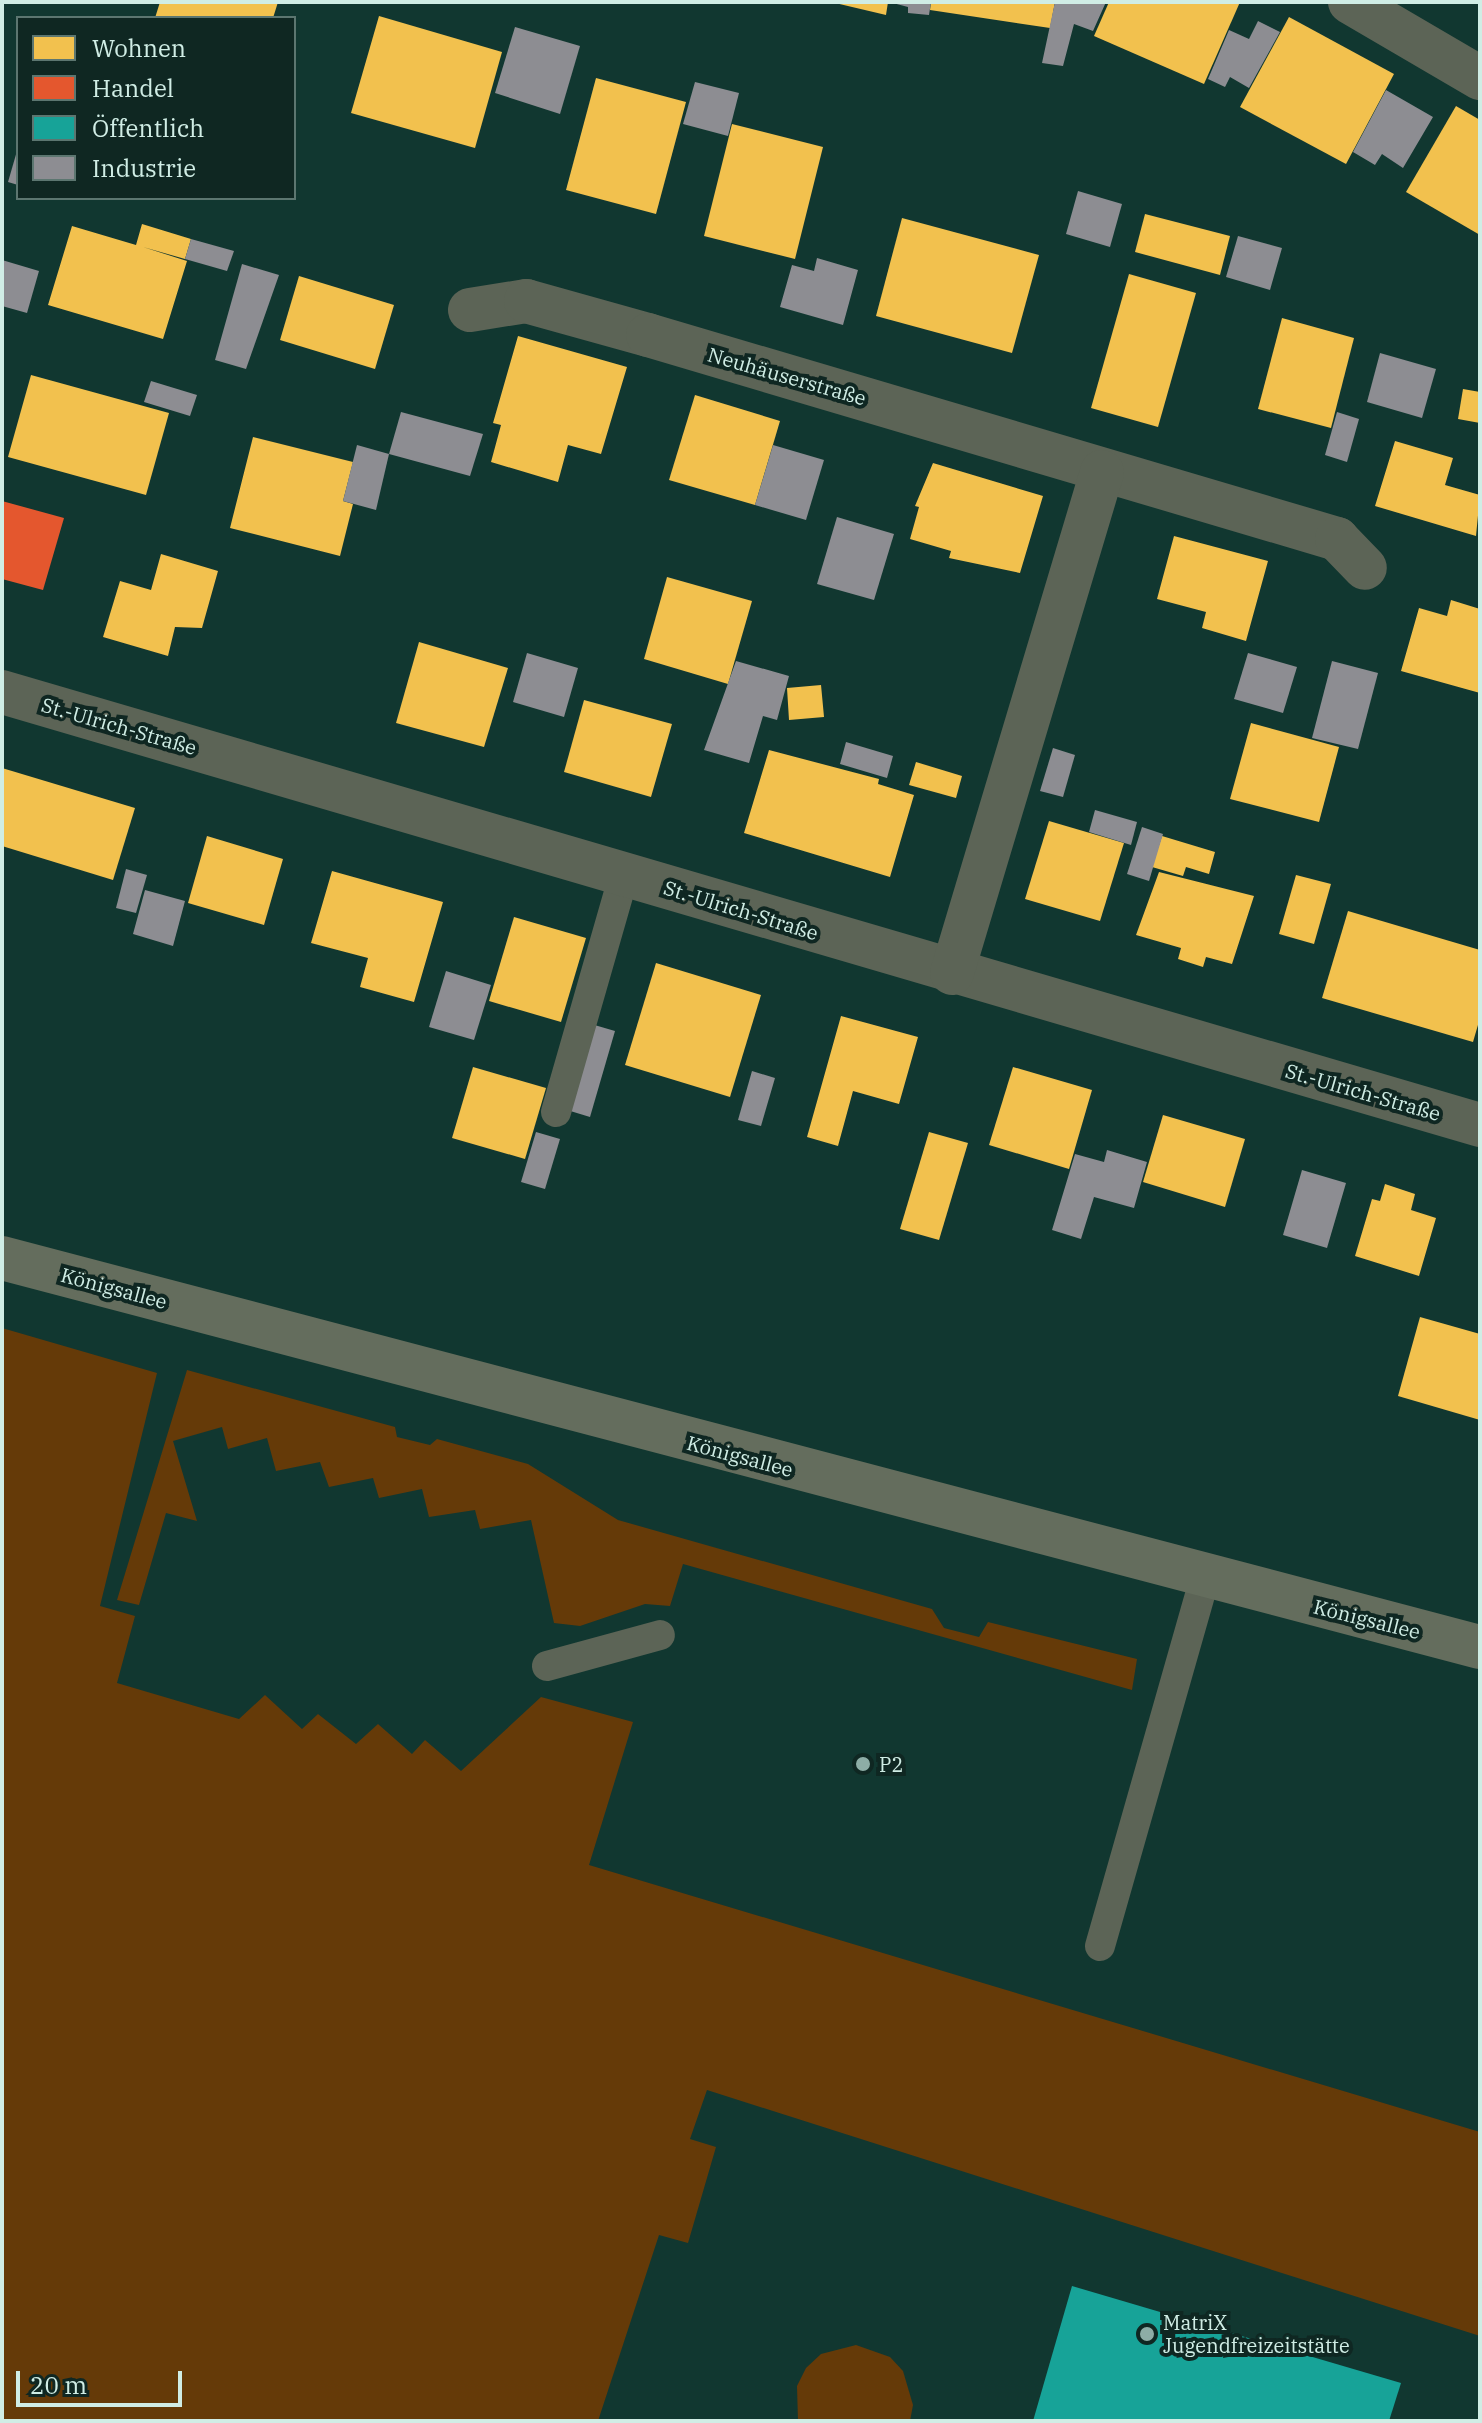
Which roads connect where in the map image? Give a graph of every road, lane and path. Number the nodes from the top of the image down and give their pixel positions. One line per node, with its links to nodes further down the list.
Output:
1 (1350, 2): 2 (street)
2 (1480, 78)
3 (470, 310): 4 (street, Neuhäuserstraße)
4 (1102, 472): 5 (street, Neuhäuserstraße); 8 (street)
5 (1365, 568)
6 (2, 692): 7 (street, St.-Ulrich-Straße)
7 (624, 875): 8 (street, St.-Ulrich-Straße); 9 (lane)
8 (952, 973): 10 (street, St.-Ulrich-Straße)
9 (556, 1112)
10 (1480, 1125)
11 (2, 1258): 12 (street, Königsallee)
12 (1205, 1578): 14 (street, Königsallee); 16 (lane)
13 (660, 1635): 15 (lane)
14 (1480, 1647)
15 (547, 1666)
16 (1100, 1946)

